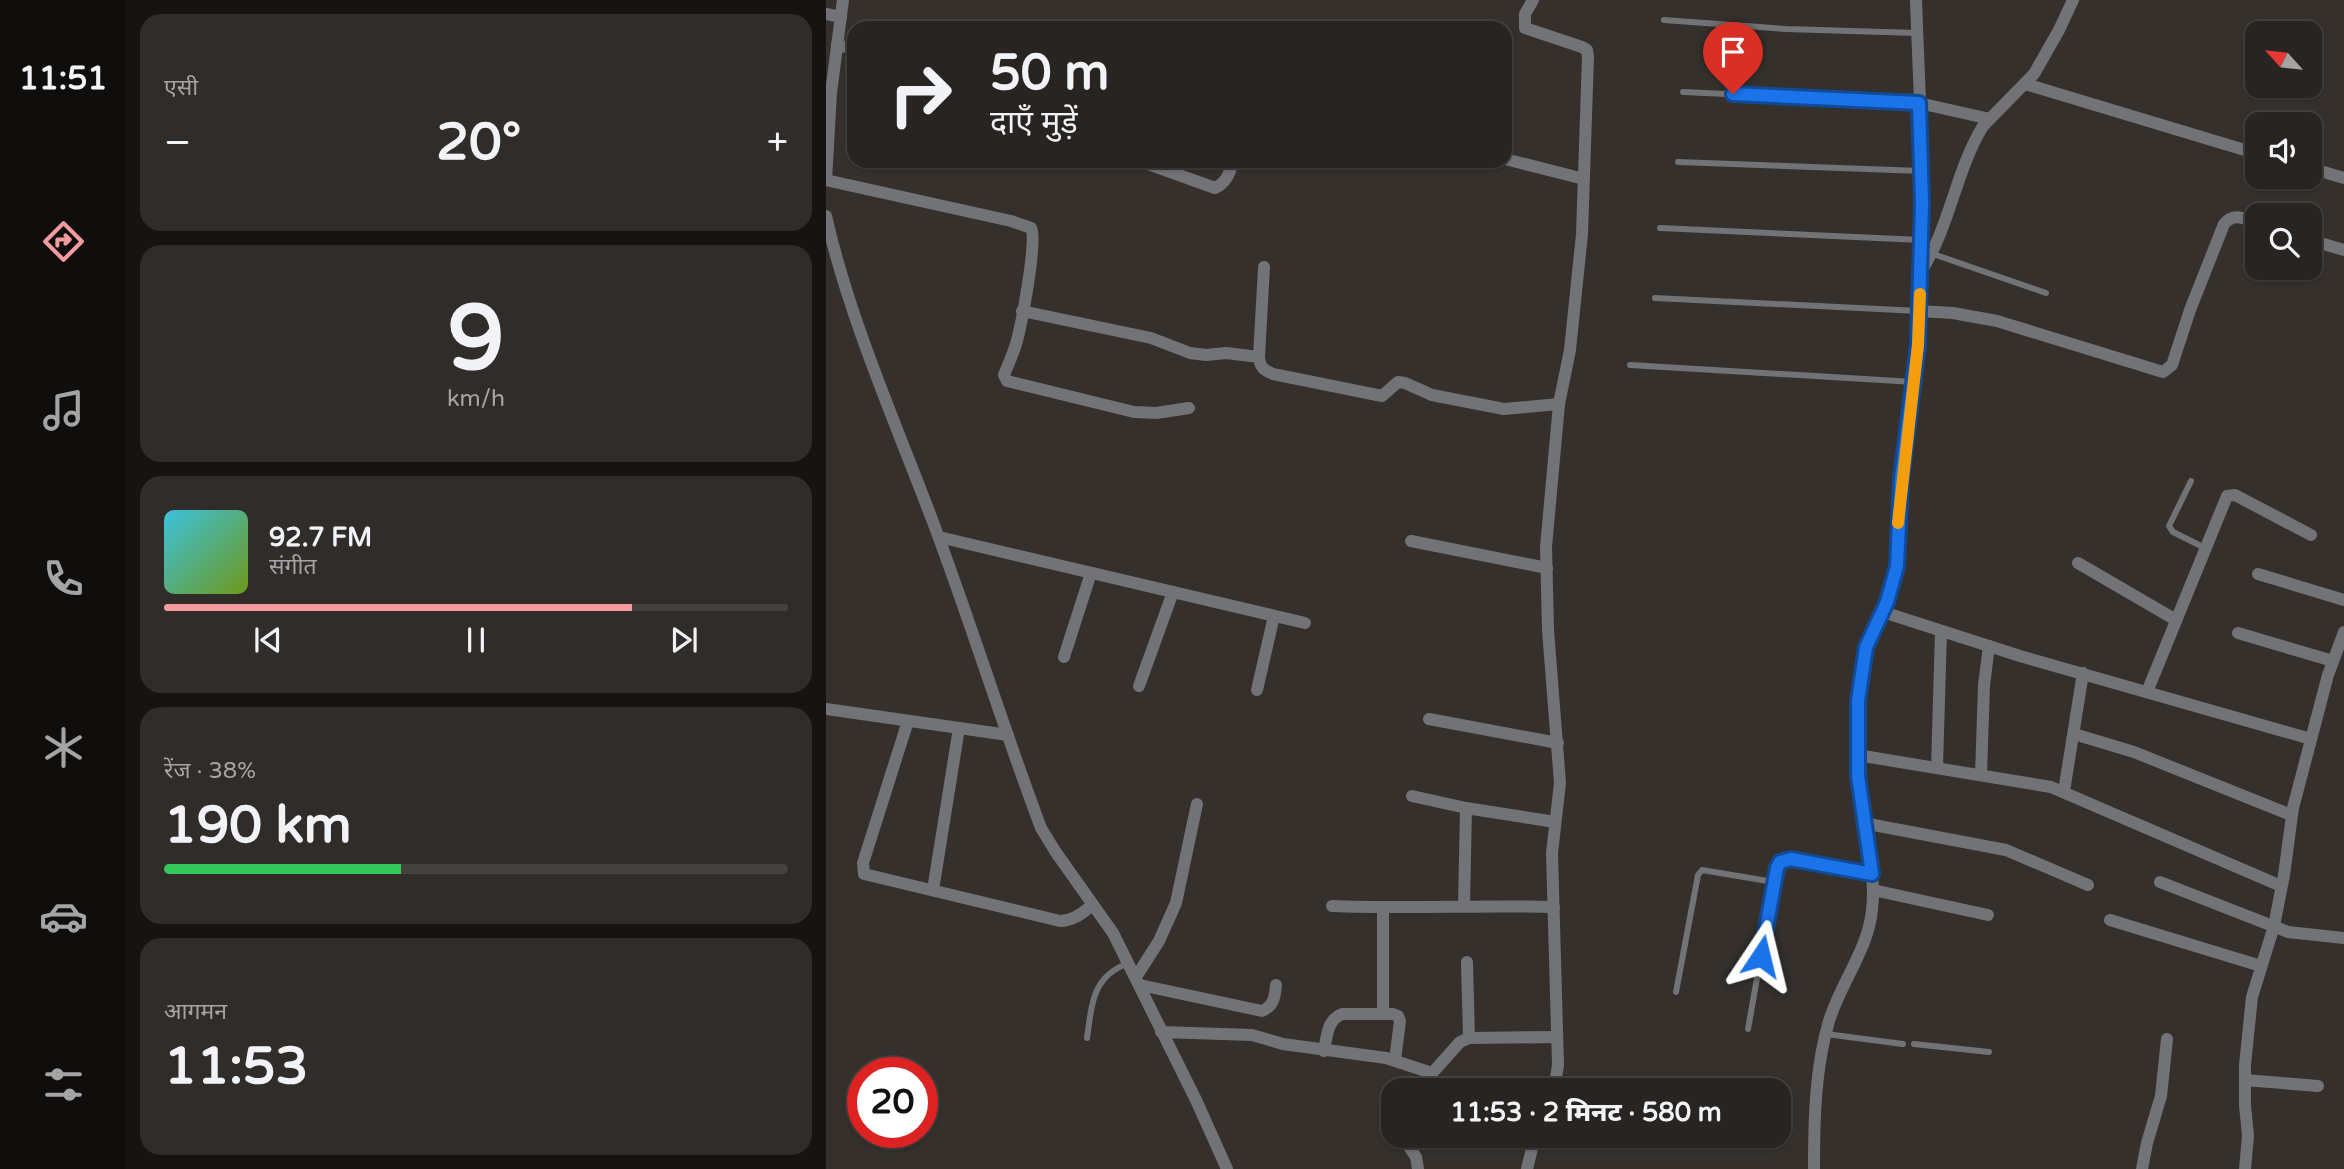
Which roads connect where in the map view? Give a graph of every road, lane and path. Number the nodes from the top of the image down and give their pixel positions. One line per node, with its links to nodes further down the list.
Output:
1 (843, 0): 6 (street)
2 (1533, 0): 24 (street)
3 (1916, 0): 8 (street)
4 (2073, 0): 11 (street)
5 (826, 14): 6 (street)
6 (841, 17): 9 (street)
7 (1664, 20): 8 (lane)
8 (1917, 33): 13 (street)
9 (838, 45): 10 (street); 15 (street)
10 (847, 47)
11 (2025, 84): 14 (street); 16 (street)
12 (1683, 92): 13 (lane)
13 (1919, 103): 14 (street); 21 (street)
14 (1990, 119): 33 (street)
15 (827, 131): 25 (street)
16 (2245, 150)
17 (1512, 161): 24 (street)
18 (1678, 162): 21 (lane)
19 (1159, 168): 20 (street)
20 (1231, 168)
21 (1921, 171): 29 (street)
22 (2322, 172): 23 (street)
23 (2344, 178)
24 (1584, 179): 43 (street)
25 (826, 180): 38 (street)
26 (826, 216): 31 (street)
27 (2245, 219): 39 (street)
28 (1660, 228): 29 (lane)
29 (1921, 240): 35 (street)
30 (2322, 244): 32 (street)
31 (829, 249): 47 (street)
32 (2344, 250)
33 (1933, 254): 35 (street); 36 (lane)
34 (1264, 267): 40 (street)
35 (1920, 273): 39 (street)
36 (2046, 293)
37 (1655, 298): 39 (lane)
38 (1022, 311): 40 (street); 44 (street)
39 (1919, 311): 42 (street)
40 (1259, 357): 43 (street)
41 (1630, 365): 42 (lane)
42 (1914, 382): 56 (street)
43 (1559, 404): 51 (street)
44 (1189, 408)
45 (2192, 481): 49 (lane)
46 (2311, 535): 49 (street)
47 (939, 537): 52 (street); 75 (street)
48 (1411, 541): 51 (street)
49 (2205, 548): 58 (street)
50 (2078, 564): 58 (street)
51 (1547, 568): 77 (street)
52 (1091, 573): 54 (street); 64 (street)
53 (2258, 574): 55 (street)
54 (1173, 592): 57 (street); 67 (street)
55 (2344, 600)
56 (1882, 612): 60 (street); 78 (street)
57 (1274, 616): 59 (street); 68 (street)
58 (2176, 620): 69 (street)
59 (1305, 623)
60 (1941, 632): 63 (street); 79 (street)
61 (2344, 632): 65 (street)
62 (2238, 633): 65 (street)
63 (1989, 646): 66 (street); 80 (street)
64 (1063, 657)
65 (2333, 661): 76 (street)
66 (2083, 673): 69 (street); 74 (street)
67 (1139, 686)
68 (1257, 690)
69 (2147, 692): 76 (street)
70 (826, 709): 72 (street)
71 (1429, 719): 77 (street)
72 (908, 721): 73 (street); 93 (street)
73 (959, 728): 75 (street); 93 (street)
74 (2074, 734): 81 (street); 85 (street)
75 (1008, 736): 95 (street)
76 (2311, 739): 85 (street)
77 (1558, 743): 86 (street)
78 (1857, 755): 79 (street); 87 (street)
79 (1937, 767): 80 (street)
80 (1981, 775): 81 (street)
81 (2064, 791): 92 (street)
82 (1412, 796): 84 (street)
83 (1197, 804): 107 (street)
84 (1466, 808): 86 (street); 97 (street)
85 (2291, 815): 92 (street)
86 (1555, 822): 98 (street)
87 (1863, 823): 88 (street); 91 (street)
88 (1872, 874): 89 (lane); 94 (street)
89 (1774, 882): 109 (lane); 111 (lane)
90 (2160, 882): 102 (street)
91 (2088, 885)
92 (2281, 886): 102 (street)
93 (933, 890): 95 (street)
94 (1873, 890): 100 (street); 113 (street)
95 (1093, 905): 105 (street)
96 (1332, 906): 99 (street)
97 (1464, 906): 98 (street); 99 (street)
98 (1554, 907): 114 (street)
99 (1383, 908): 110 (street)
100 (1988, 915)
101 (2110, 920): 106 (street)
102 (2274, 926): 103 (street); 106 (street)
103 (2344, 938)
104 (1467, 962): 116 (street)
105 (1129, 963): 107 (street); 115 (lane)
106 (2261, 966): 126 (street)
107 (1138, 981): 108 (street); 112 (street)
108 (1276, 985)
109 (1676, 992)
110 (1383, 1014): 120 (street); 122 (street)
111 (1748, 1030)
112 (1161, 1032): 120 (street); 130 (street)
113 (1826, 1034): 118 (lane); 133 (street)
114 (1557, 1037): 116 (street); 125 (street)
115 (1087, 1038)
116 (1469, 1038): 123 (street)
117 (2167, 1039): 134 (street)
118 (1903, 1044)
119 (1914, 1044): 121 (lane)
120 (1324, 1051): 122 (street)
121 (1989, 1052)
122 (1395, 1060): 123 (street)
123 (1433, 1073): 124 (street)
124 (1428, 1078)
125 (1557, 1078)
126 (2245, 1080): 127 (street); 135 (street)
127 (2318, 1086)
128 (1410, 1148): 131 (street)
129 (1532, 1148): 132 (street)
130 (1227, 1169)
131 (1418, 1169)
132 (1527, 1169)
133 (1814, 1169)
134 (2142, 1169)
135 (2245, 1169)

